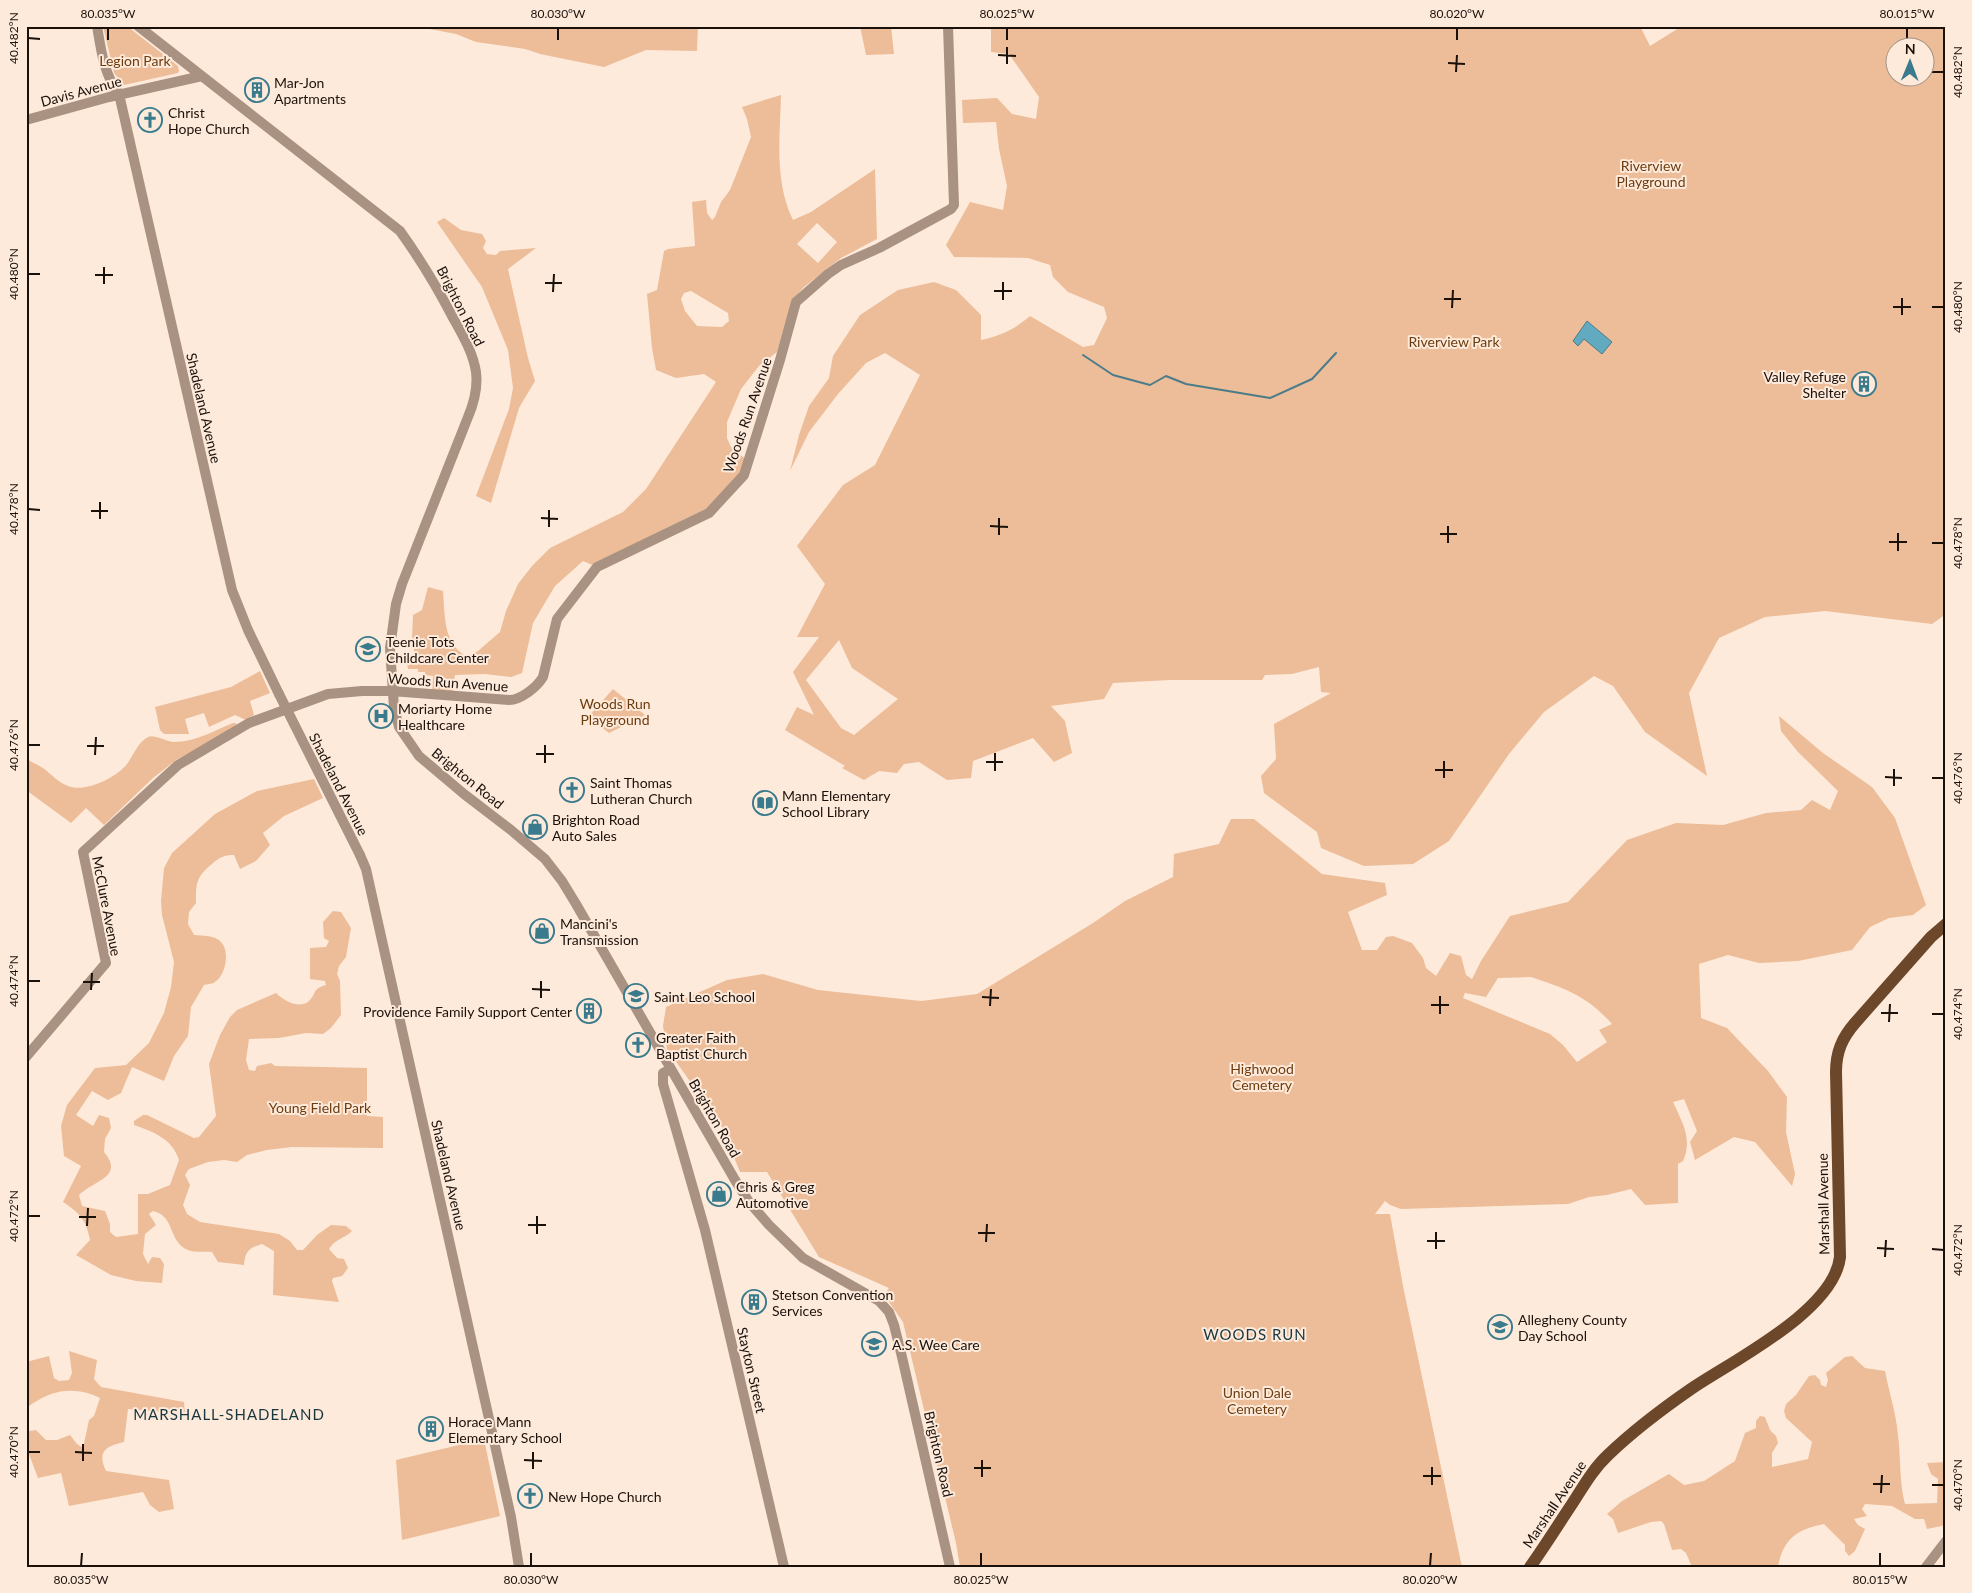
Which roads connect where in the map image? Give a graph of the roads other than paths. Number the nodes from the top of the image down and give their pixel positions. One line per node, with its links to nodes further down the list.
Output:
1 (96, 26): 5 (street, Shadeland Avenue)
2 (138, 26): 4 (street, Brighton Road)
3 (948, 26): 7 (street, Woods Run Avenue)
4 (202, 76): 5 (street, Davis Avenue); 7 (street, Brighton Road)
5 (119, 94): 6 (street, Davis Avenue); 13 (street, Shadeland Avenue, bridge)
6 (26, 120)
7 (391, 691): 8 (street, Woods Run Avenue); 11 (street, Brighton Road)
8 (83, 852): 10 (street, McClure Avenue)
9 (1946, 924): 16 (main road, Marshall Avenue)
10 (26, 1057)
11 (671, 1069): 14 (street, Stayton Street); 15 (street, Brighton Road)
12 (1946, 1541): 17 (street)
13 (519, 1567)
14 (784, 1567)
15 (950, 1567)
16 (1530, 1567)
17 (1926, 1567)

